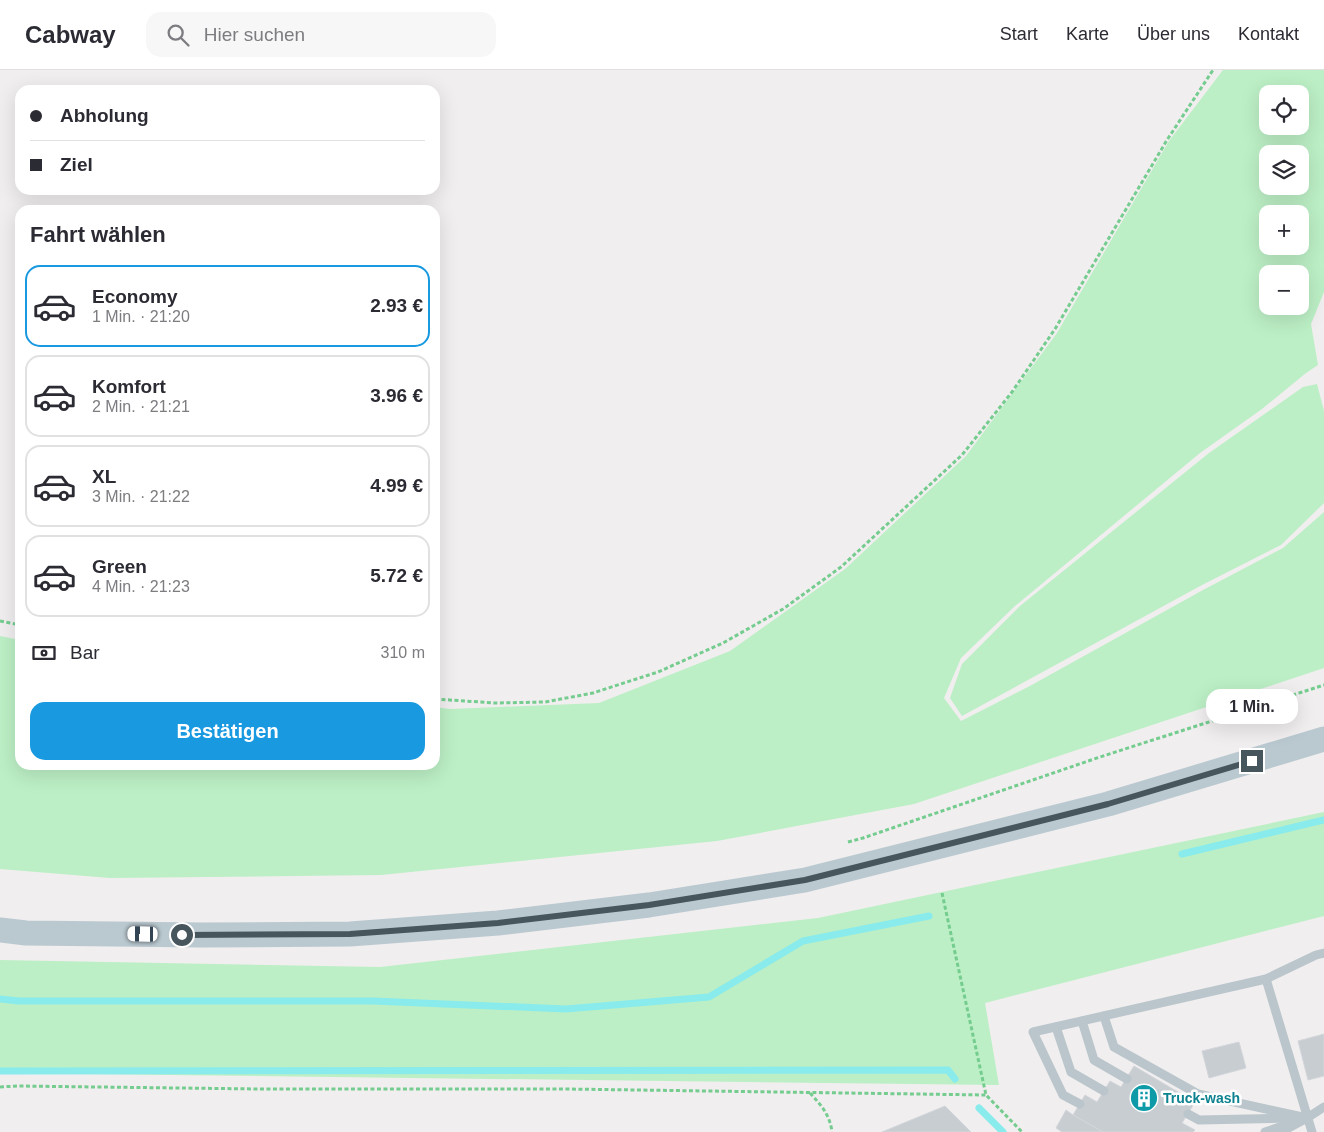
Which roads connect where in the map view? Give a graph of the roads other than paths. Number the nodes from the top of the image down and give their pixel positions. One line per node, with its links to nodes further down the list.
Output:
1 (1324, 739): 2 (main road)
2 (0, 930)
3 (1324, 953): 4 (lane)
4 (1266, 979): 5 (lane); 13 (lane)
5 (1104, 1016): 6 (lane); 13 (lane)
6 (1082, 1021): 7 (lane); 8 (lane)
7 (1056, 1026): 9 (lane); 10 (lane)
8 (1127, 1078)
9 (1104, 1090)
10 (1080, 1104)
11 (1324, 1107): 13 (lane)
12 (1188, 1114): 13 (lane)
13 (1307, 1118): 14 (lane); 15 (lane); 16 (lane)
14 (1265, 1132)
15 (1281, 1132)
16 (1312, 1132)

